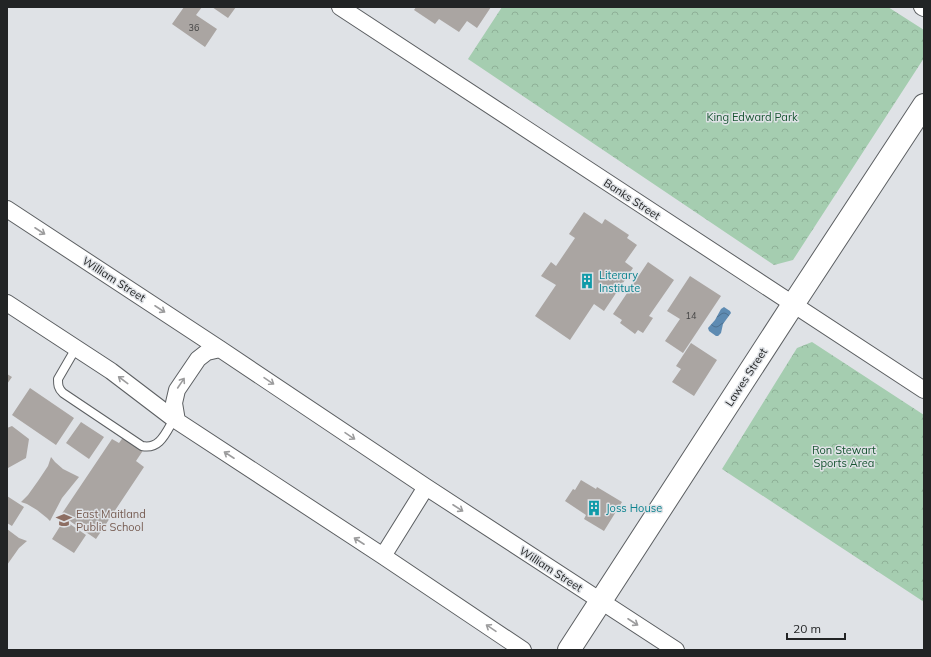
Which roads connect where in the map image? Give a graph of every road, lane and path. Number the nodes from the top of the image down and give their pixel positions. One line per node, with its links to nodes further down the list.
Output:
1 (340, 7): 5 (street, Banks Street)
2 (924, 105): 5 (main road, Lawes Street)
3 (7, 209): 7 (street, William Street, one-way to 7)
4 (7, 303): 6 (street)
5 (794, 303): 8 (street, Banks Street); 12 (main road, Lawes Street)
6 (76, 348): 9 (street, one-way to 6); 9 (lane)
7 (220, 349): 9 (street, one-way to 7); 10 (street, William Street, one-way to 10)
8 (924, 390)
9 (176, 420): 11 (street, one-way to 9)
10 (426, 487): 11 (street); 12 (street, William Street, one-way to 12)
11 (383, 556): 13 (street, one-way to 11)
12 (600, 601): 14 (main road, Lawes Street); 15 (street, William Street, one-way to 15)
13 (523, 650)
14 (569, 650)
15 (676, 650)

